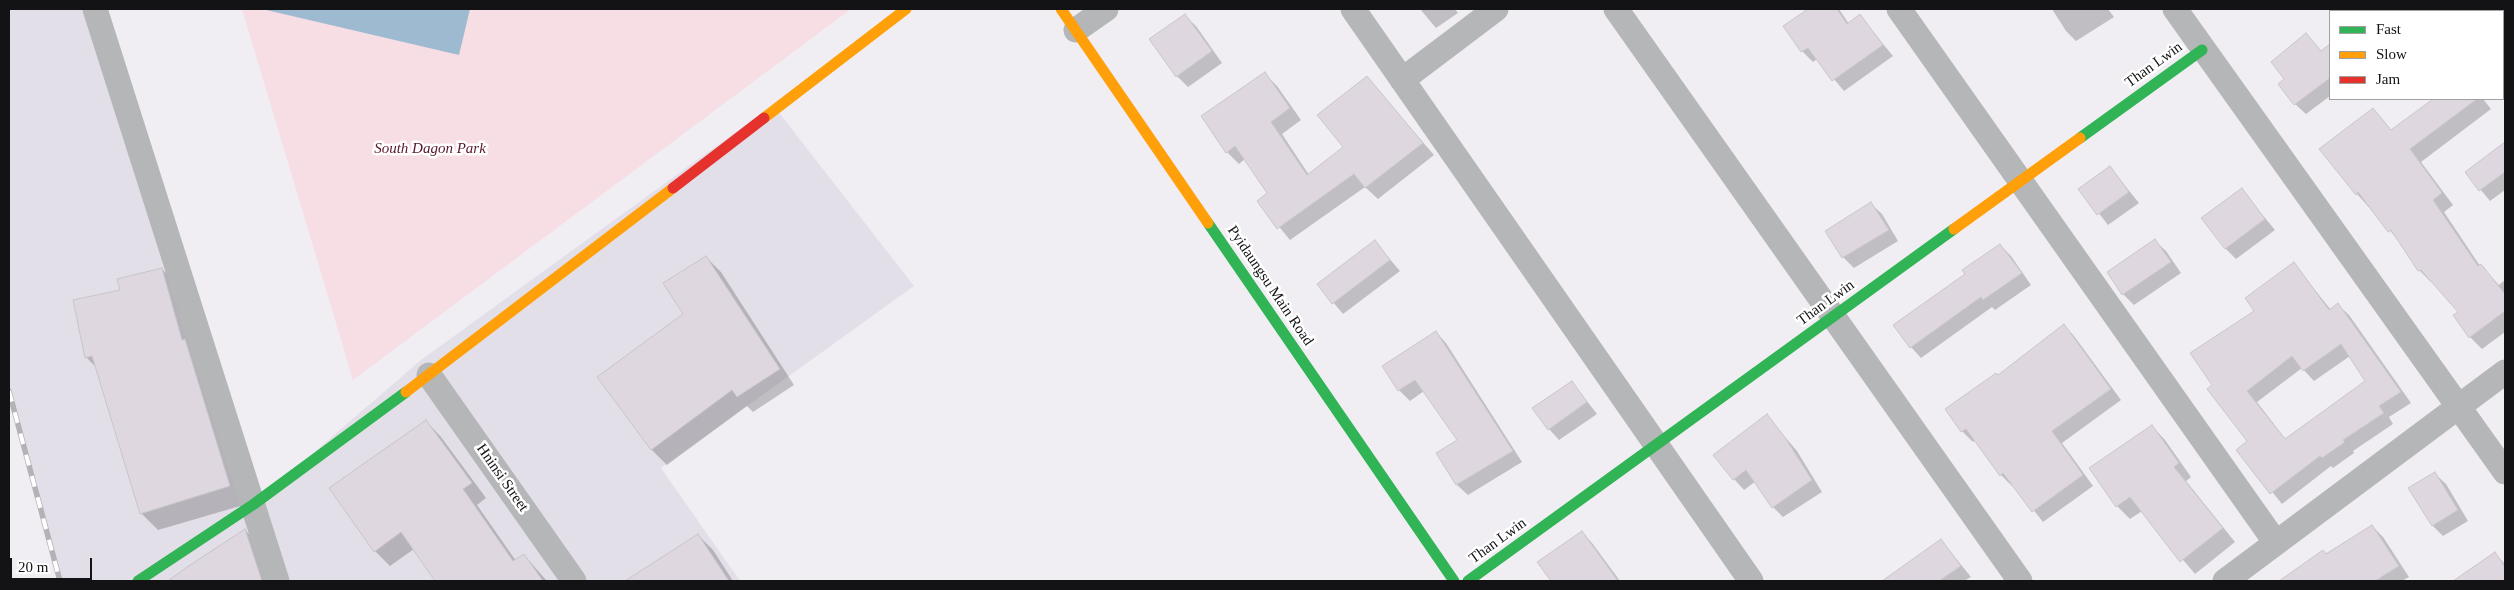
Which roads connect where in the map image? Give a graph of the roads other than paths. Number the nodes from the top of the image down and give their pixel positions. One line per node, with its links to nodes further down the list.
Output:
1 (95, 9): 20 (street)
2 (906, 9): 16 (street)
3 (1061, 9): 10 (street, Pyidaungsu Main Road)
4 (1106, 9): 10 (street)
5 (1353, 9): 12 (street)
6 (1496, 9): 12 (street)
7 (1616, 9): 14 (street)
8 (1899, 9): 13 (street)
9 (2175, 9): 11 (street)
10 (1076, 30): 25 (street, Pyidaungsu Main Road)
11 (2202, 50): 13 (street, Than Lwin); 17 (street)
12 (1402, 80): 18 (street)
13 (2020, 180): 14 (street, Than Lwin); 21 (street)
14 (1833, 316): 18 (street, Than Lwin); 28 (street)
15 (2505, 372): 17 (street)
16 (429, 375): 20 (street); 24 (street, Hninsi Street)
17 (2460, 406): 19 (street); 21 (street)
18 (1656, 445): 26 (street, Than Lwin); 27 (street)
19 (2505, 472)
20 (254, 504): 22 (street); 23 (street)
21 (2276, 543): 29 (street)
22 (138, 581)
23 (276, 581)
24 (574, 581)
25 (1454, 581)
26 (1468, 581)
27 (1751, 581)
28 (2020, 581)
29 (2225, 581)

